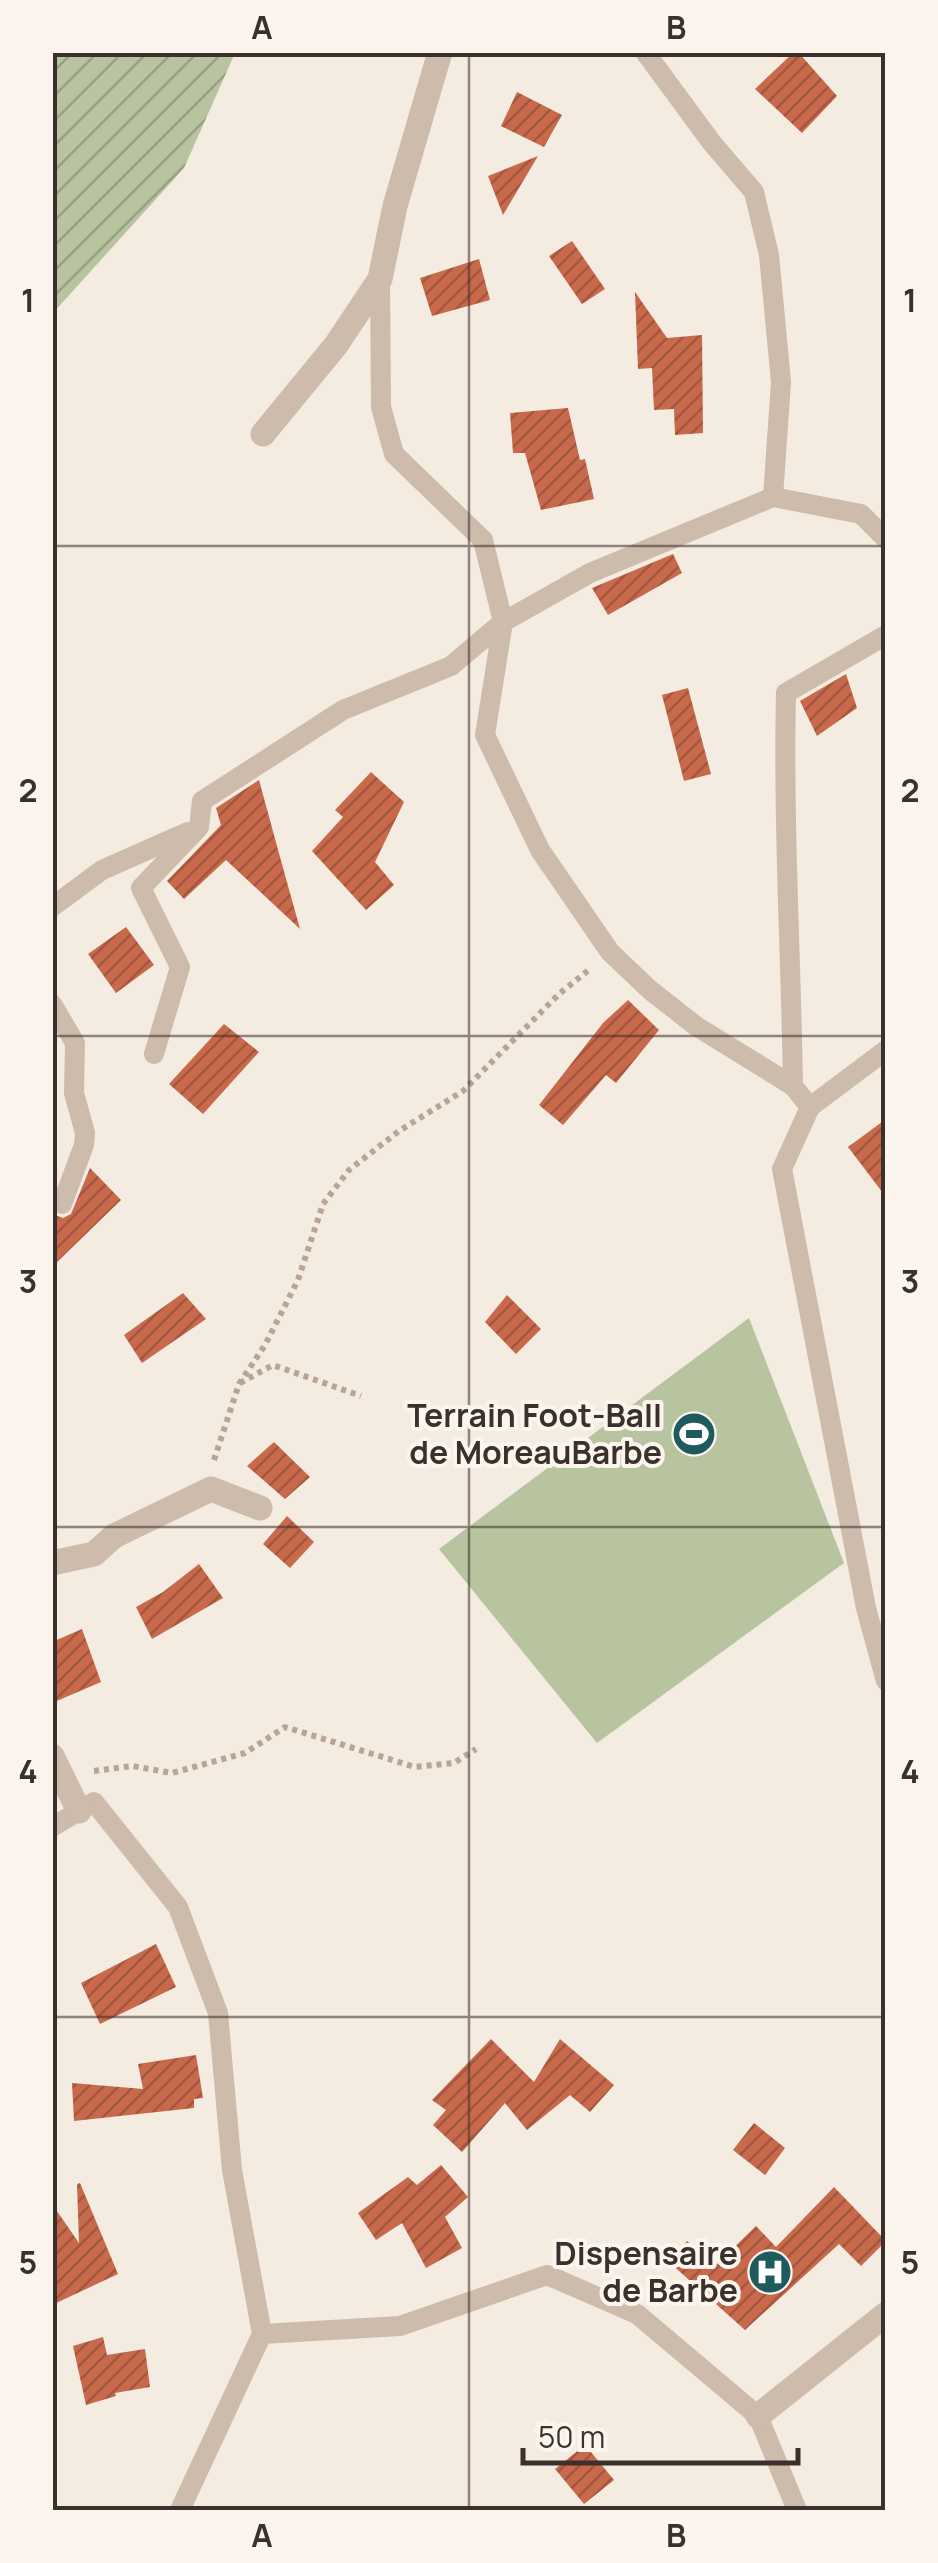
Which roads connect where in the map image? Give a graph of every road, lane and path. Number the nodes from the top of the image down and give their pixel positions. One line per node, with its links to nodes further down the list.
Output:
1 (440, 52): 3 (street)
2 (645, 52): 5 (lane)
3 (380, 279): 4 (street); 7 (lane)
4 (264, 434)
5 (773, 497): 6 (lane); 7 (lane)
6 (886, 539)
7 (503, 622): 9 (lane); 11 (lane)
8 (886, 635): 15 (lane)
9 (199, 827): 10 (lane); 14 (lane)
10 (52, 906)
11 (610, 952): 15 (lane); 18 (path)
12 (52, 1004): 17 (lane)
13 (886, 1050): 16 (lane)
14 (154, 1054)
15 (793, 1086): 16 (lane)
16 (810, 1107): 23 (lane)
17 (62, 1204)
18 (239, 1384): 19 (path); 20 (path)
19 (361, 1396)
20 (211, 1489): 21 (street); 22 (street)
21 (260, 1508)
22 (52, 1563)
23 (886, 1681)
24 (476, 1748): 26 (path)
25 (52, 1756): 27 (street)
26 (80, 1766)
27 (79, 1811): 28 (lane); 30 (lane)
28 (52, 1827)
29 (886, 2314): 31 (street)
30 (262, 2334): 31 (lane); 32 (lane)
31 (758, 2416): 33 (lane)
32 (180, 2510)
33 (796, 2510)

